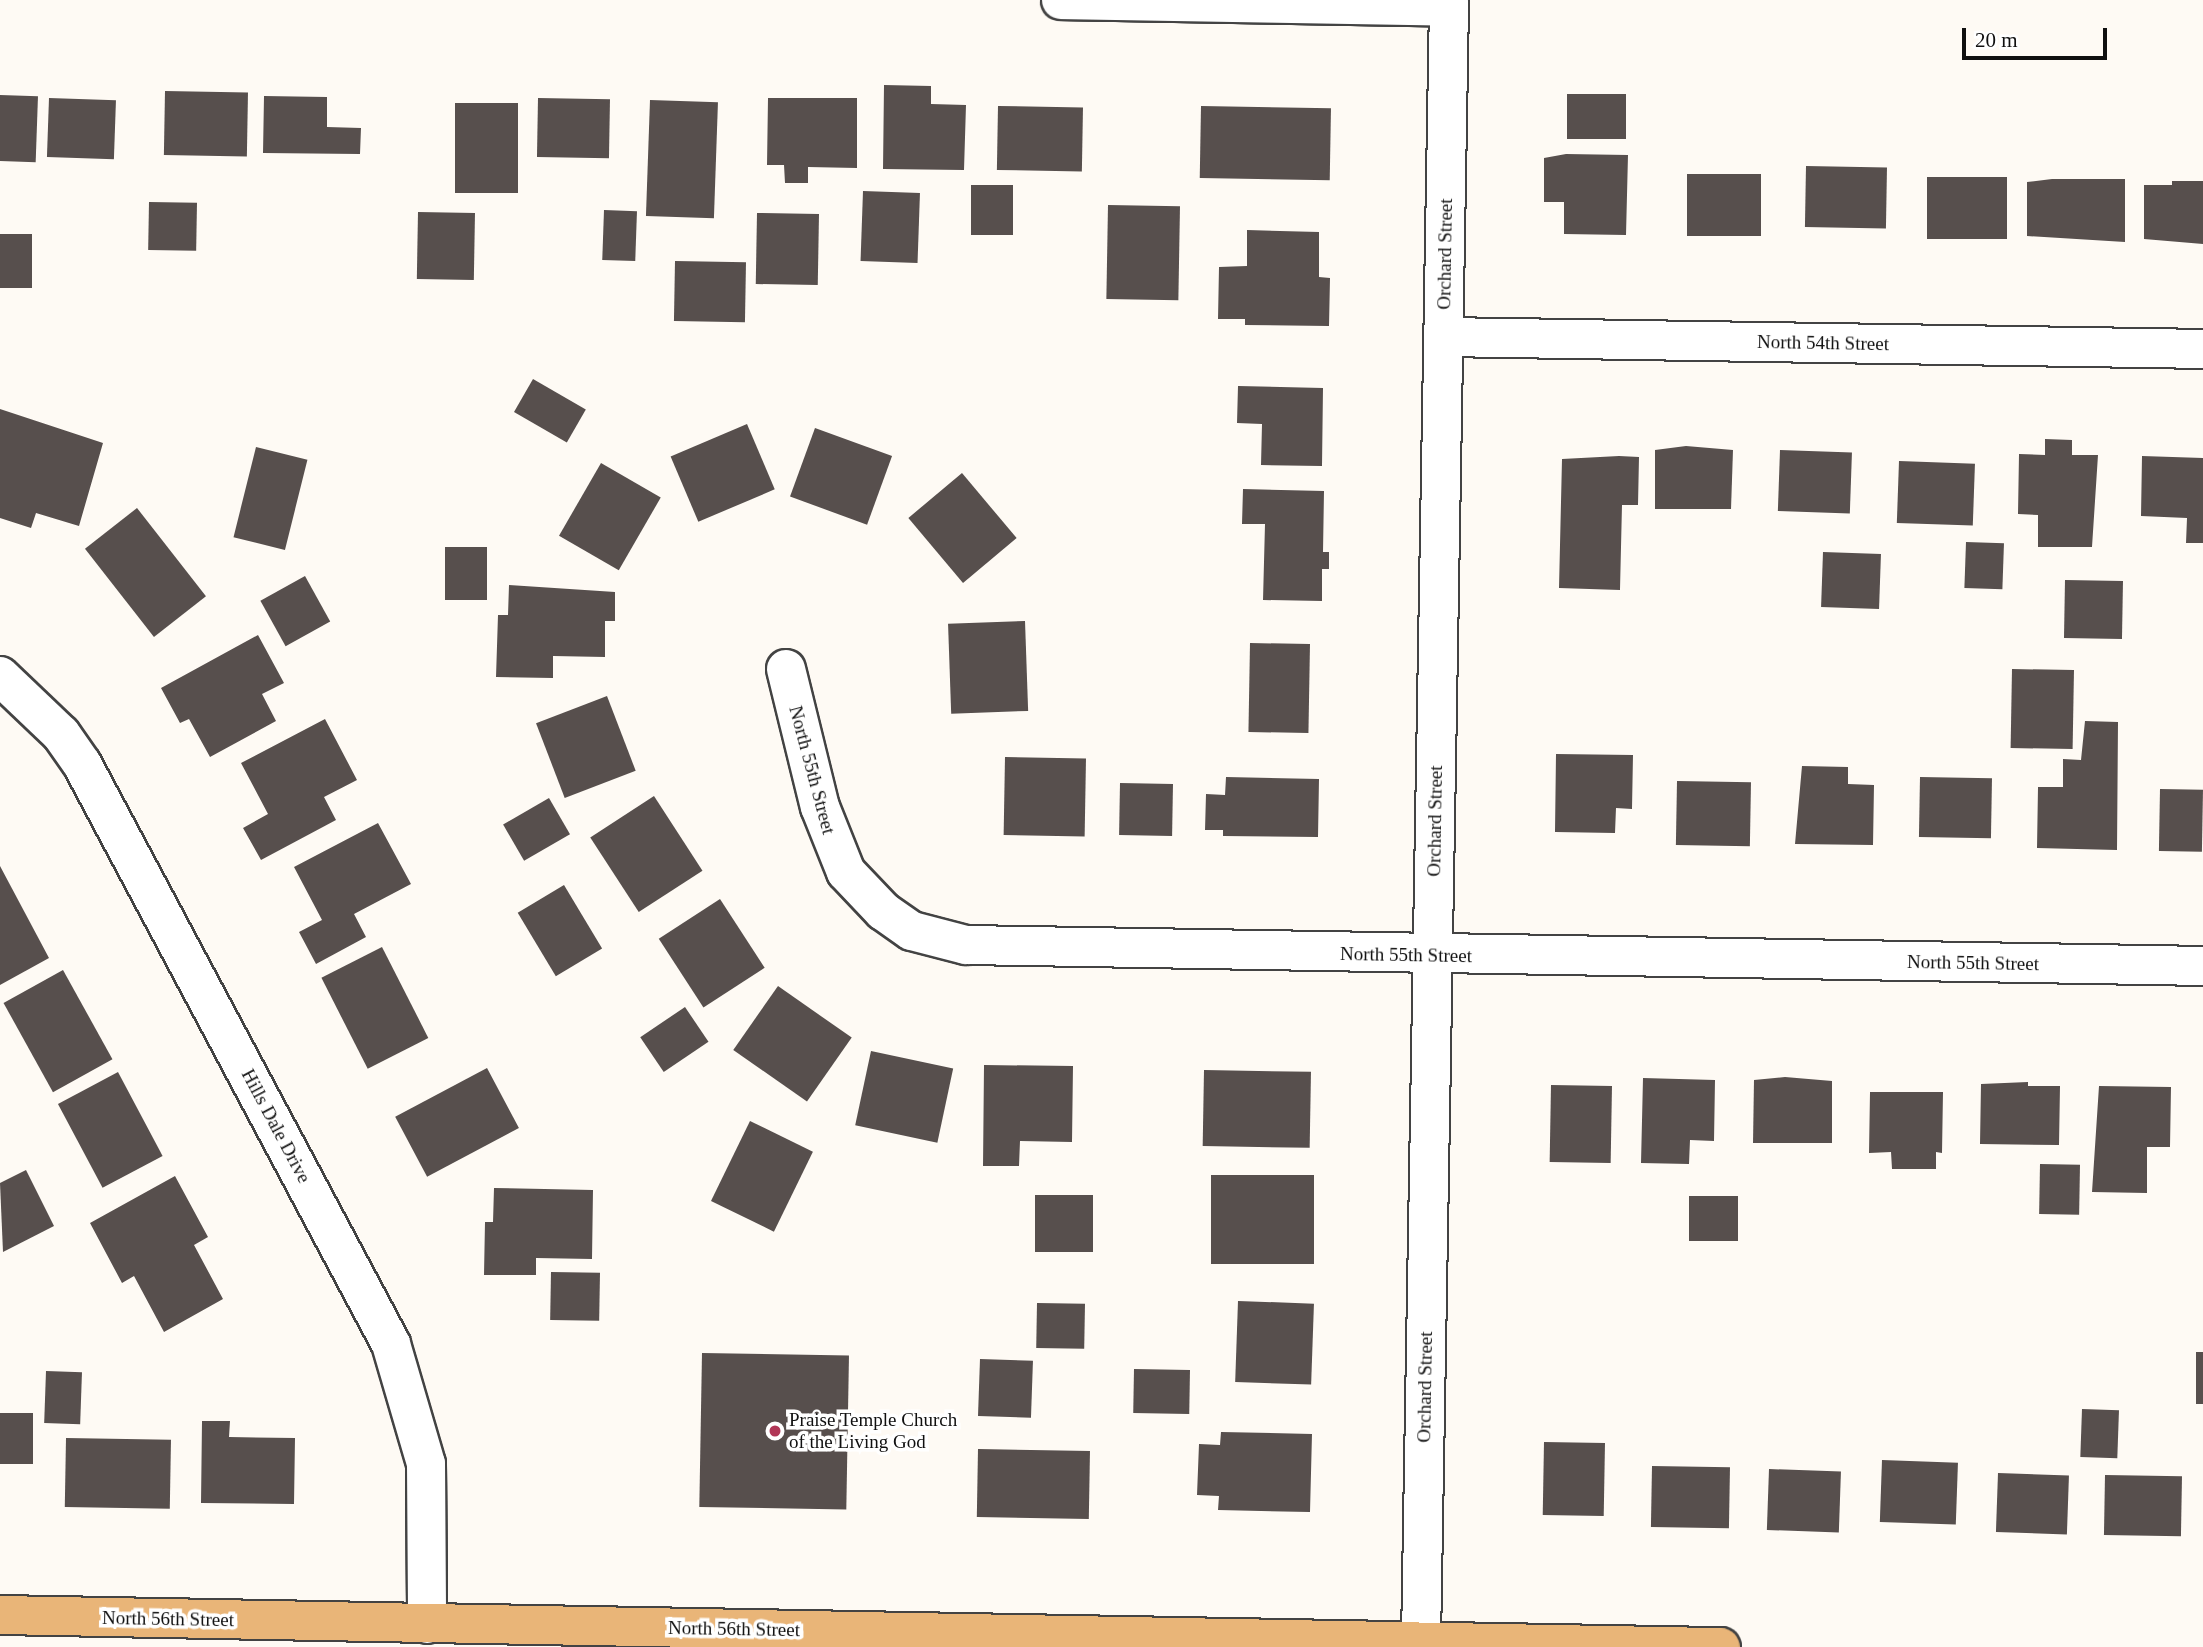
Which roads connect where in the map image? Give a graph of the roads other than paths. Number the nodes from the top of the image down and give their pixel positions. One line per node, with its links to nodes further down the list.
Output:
1 (1060, 0): 2 (street)
2 (1449, 4): 3 (street, Orchard Street)
3 (1443, 337): 4 (street, North 54th Street); 7 (street, Orchard Street)
4 (2203, 349)
5 (786, 669): 7 (street, North 55th Street)
6 (0, 676): 10 (street, Hills Dale Drive)
7 (1433, 956): 8 (street, North 55th Street); 11 (street, Orchard Street)
8 (2203, 966)
9 (0, 1615): 10 (main road, North 56th Street)
10 (428, 1624): 11 (main road, North 56th Street)
11 (1421, 1641): 12 (main road, North 56th Street)
12 (1721, 1647)

